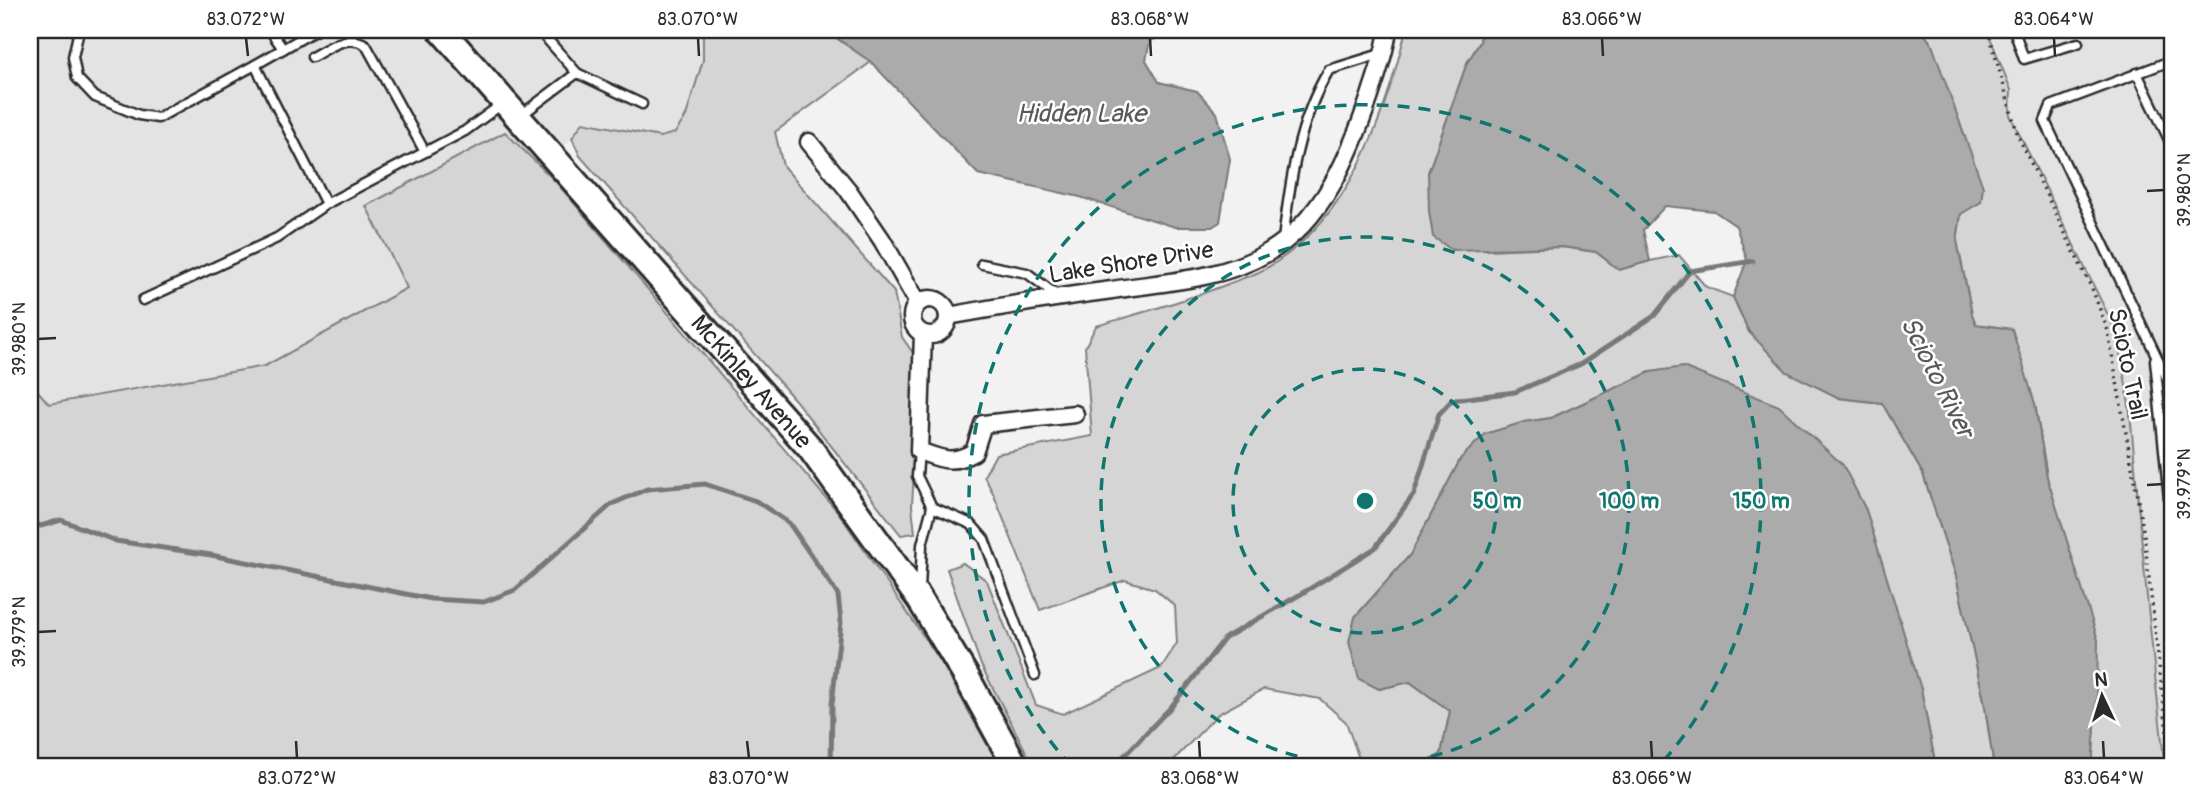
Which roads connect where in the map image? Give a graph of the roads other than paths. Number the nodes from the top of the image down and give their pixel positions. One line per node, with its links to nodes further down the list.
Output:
1 (79, 30): 13 (lane)
2 (270, 30): 9 (lane)
3 (316, 30): 9 (lane)
4 (441, 30): 17 (main road, McKinley Avenue)
5 (540, 30): 14 (lane)
6 (1388, 30): 10 (street, Lake Shore Drive)
7 (2014, 30): 8 (lane)
8 (2078, 43)
9 (283, 49): 13 (lane)
10 (1385, 53): 22 (street, Lake Shore Drive); 22 (lane)
11 (312, 57): 20 (lane)
12 (2173, 60): 15 (lane)
13 (255, 65): 21 (lane)
14 (578, 73): 16 (lane); 17 (lane)
15 (2137, 73): 19 (lane); 29 (lane)
16 (642, 104)
17 (511, 110): 20 (lane); 35 (main road, McKinley Avenue)
18 (809, 142): 26 (street)
19 (2173, 148)
20 (425, 152): 21 (lane)
21 (326, 204): 25 (lane)
22 (1283, 243): 24 (street, Lake Shore Drive)
23 (982, 264): 24 (lane)
24 (1059, 297): 27 (street, Lake Shore Drive)
25 (143, 300)
26 (918, 303): 27 (street); 28 (street)
27 (948, 316): 28 (street, Lake Shore Drive)
28 (923, 334): 32 (street)
29 (2154, 353): 30 (lane); 34 (lane)
30 (2173, 391)
31 (1075, 414): 32 (street)
32 (919, 451): 33 (lane)
33 (933, 507): 35 (lane); 36 (lane)
34 (2173, 530)
35 (920, 600): 37 (main road, McKinley Avenue)
36 (1035, 675)
37 (1016, 767)

